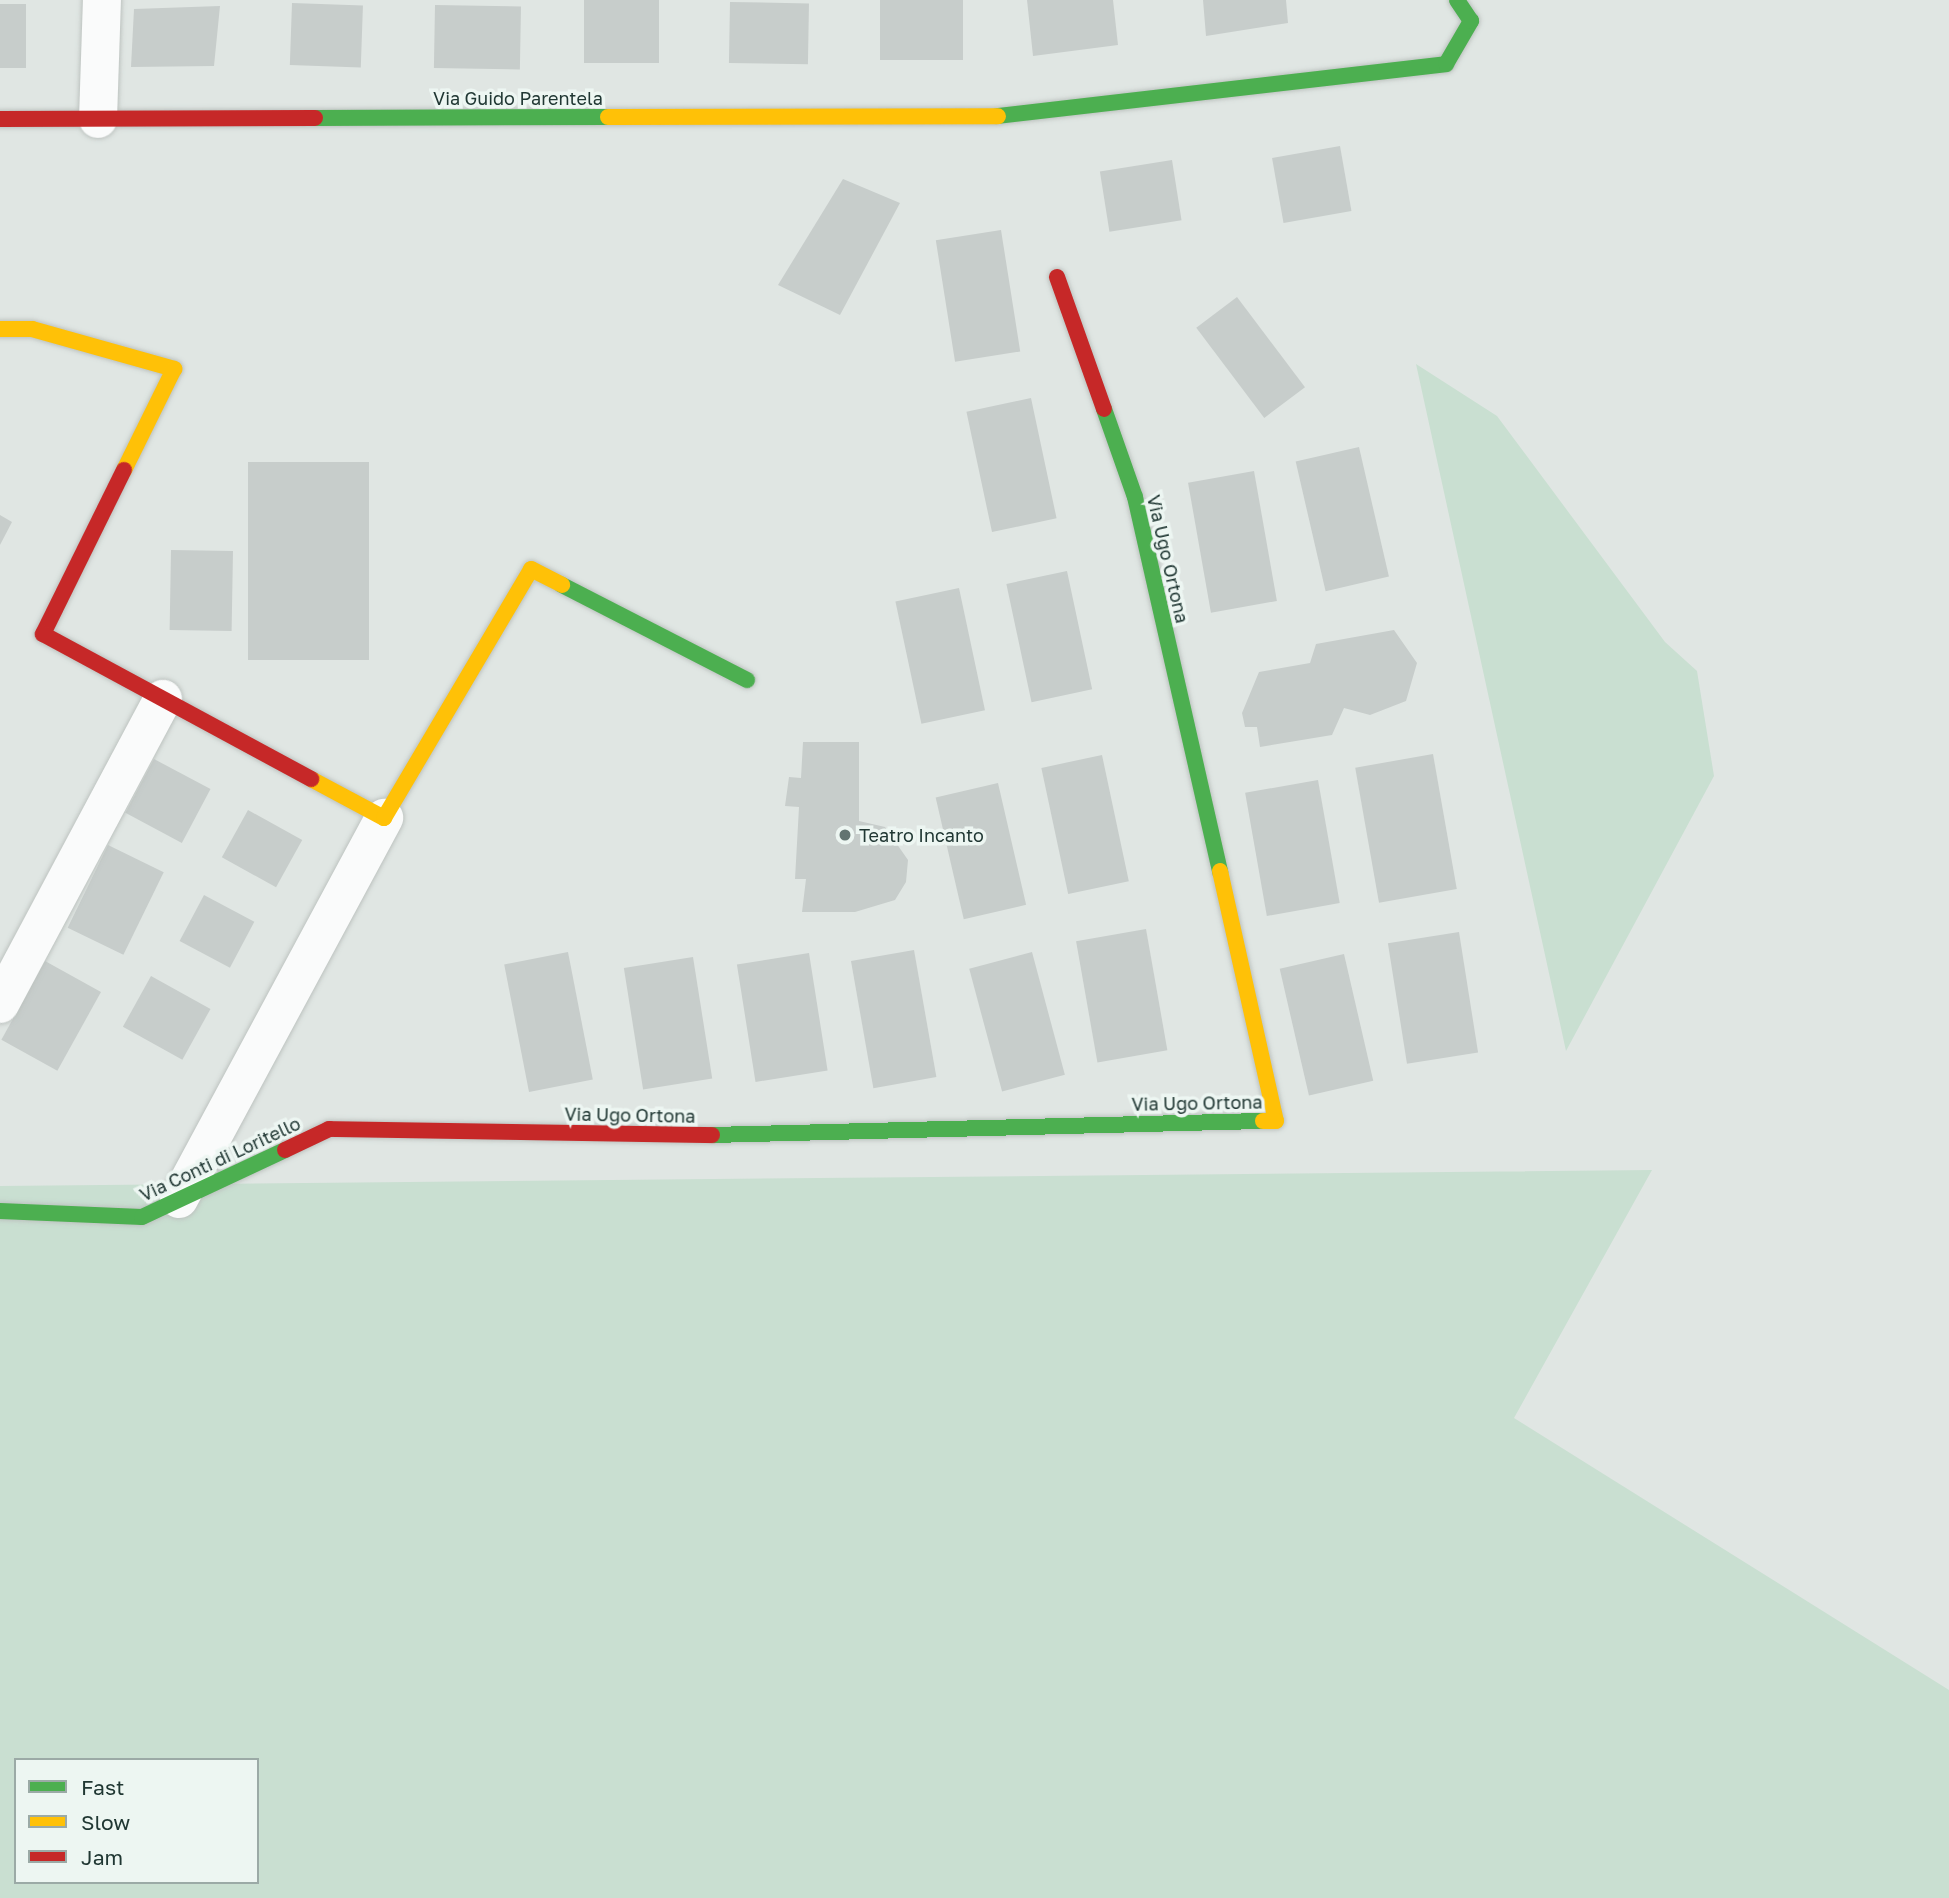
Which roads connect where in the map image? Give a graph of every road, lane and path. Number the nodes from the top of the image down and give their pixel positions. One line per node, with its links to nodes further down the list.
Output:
1 (102, 0): 4 (street)
2 (1457, 0): 4 (street, Via Guido Parentela)
3 (0, 119): 4 (street, Via Guido Parentela)
4 (98, 119)
5 (1057, 277): 11 (street, Via Ugo Ortona)
6 (0, 329): 8 (street)
7 (747, 680): 9 (street)
8 (163, 699): 9 (street); 10 (street)
9 (384, 818): 12 (street)
10 (0, 1004)
11 (329, 1129): 12 (street, Via Conti di Loritello)
12 (179, 1199): 13 (street, Via Conti di Loritello)
13 (0, 1211)

